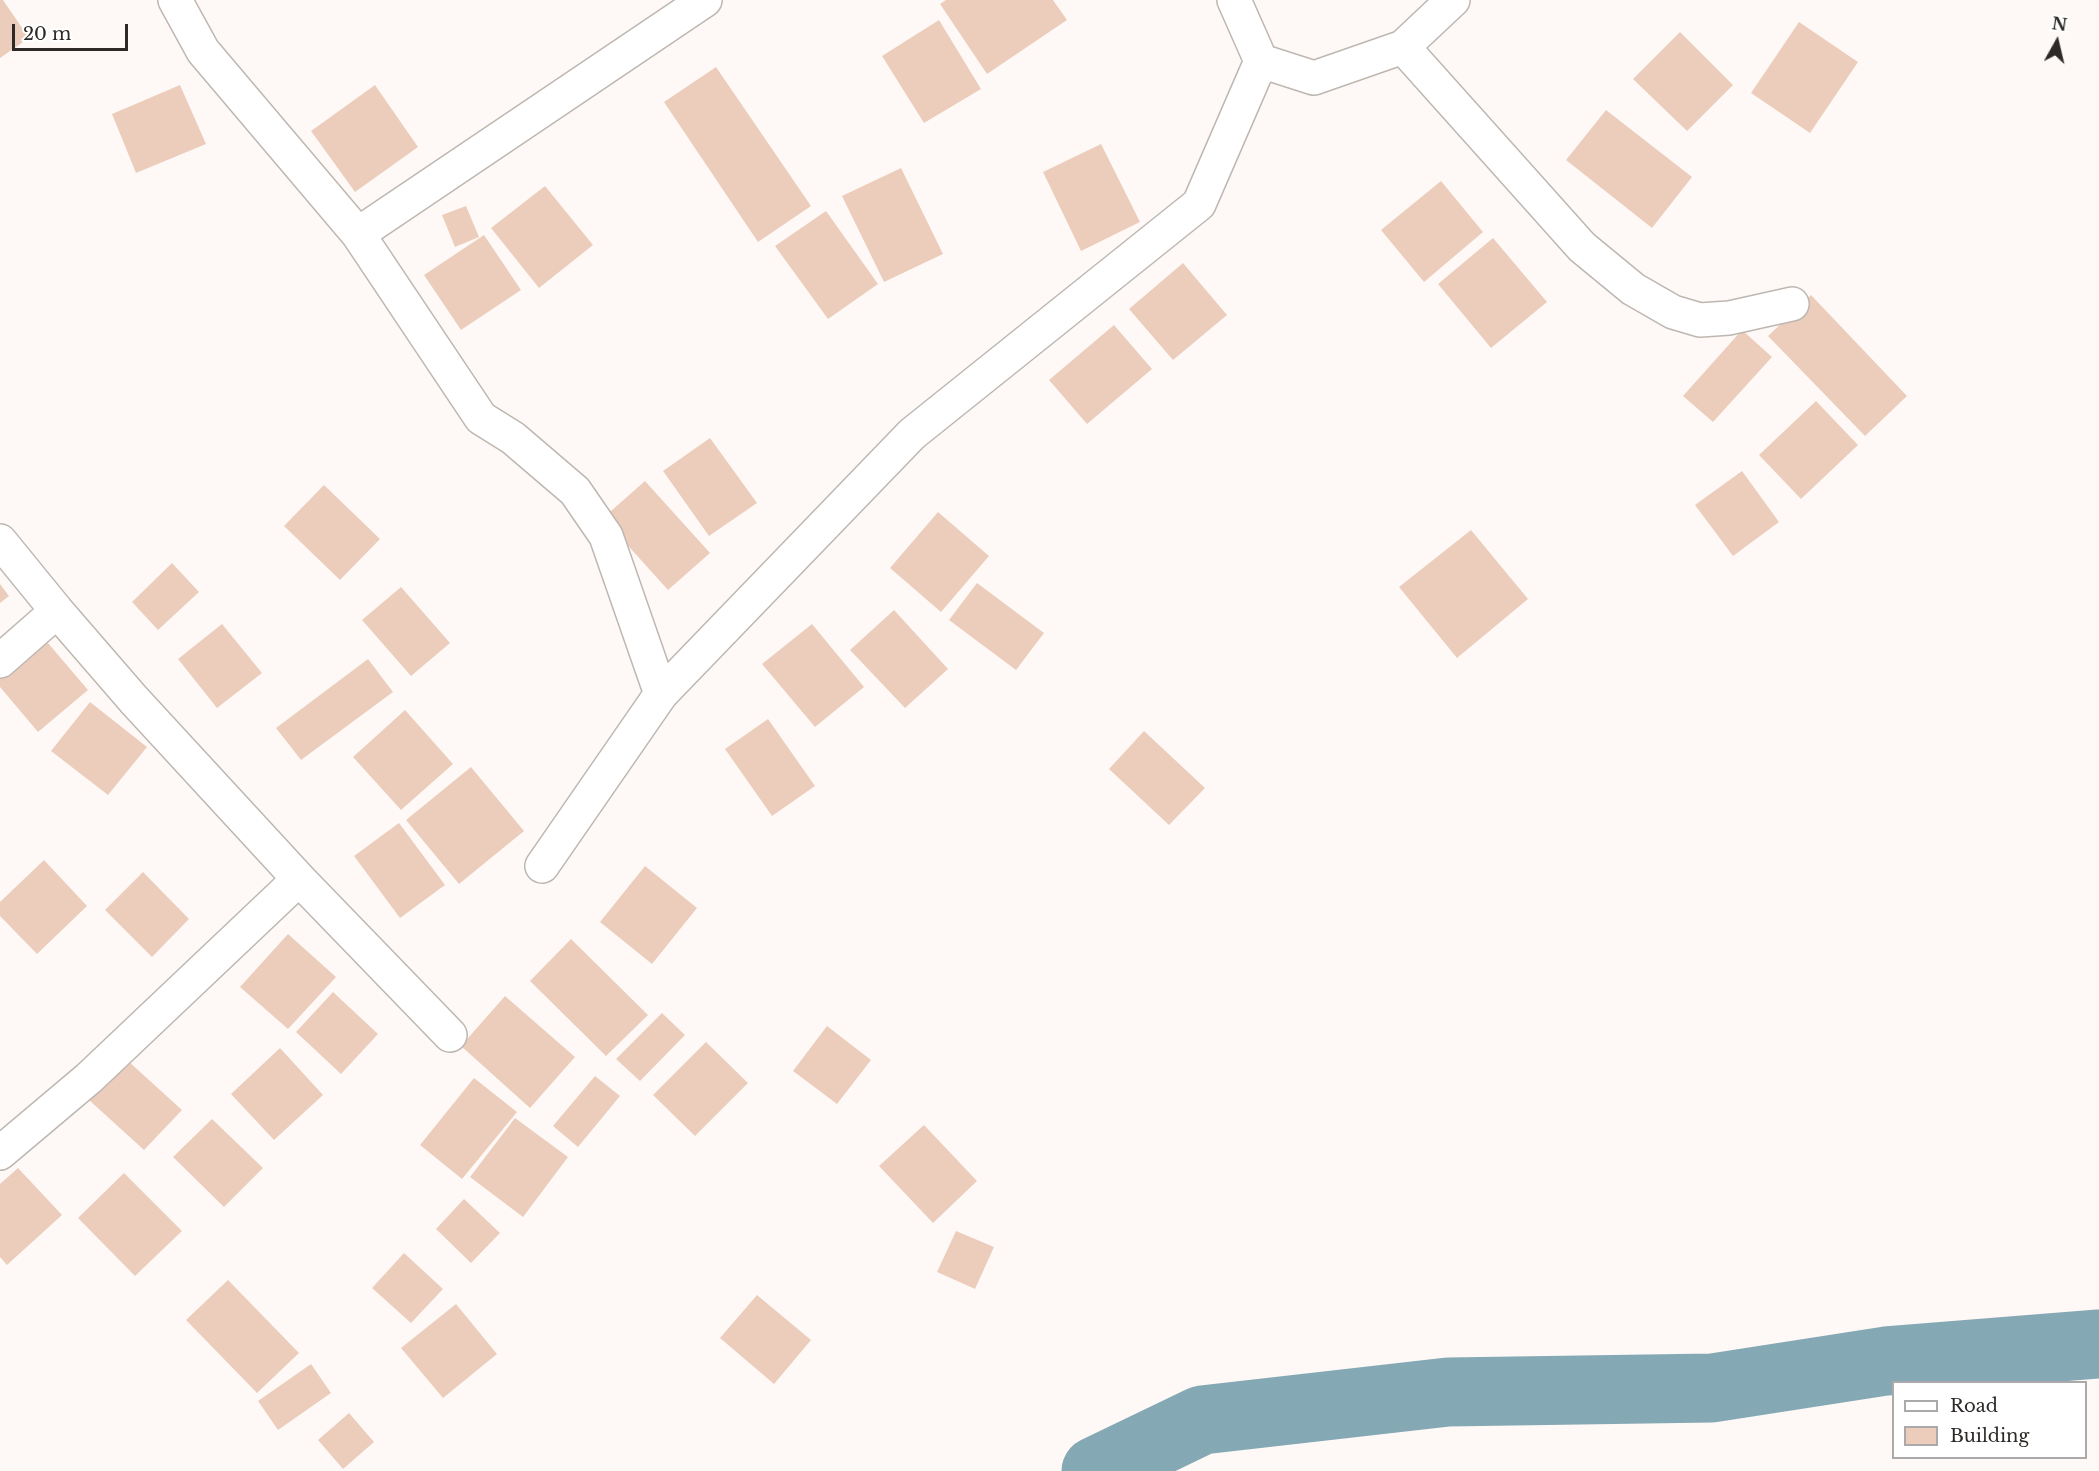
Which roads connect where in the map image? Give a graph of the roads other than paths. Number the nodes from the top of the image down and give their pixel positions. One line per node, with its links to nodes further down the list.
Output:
1 (175, 0): 7 (street)
2 (1234, 0): 6 (street)
3 (1453, 0): 5 (street)
4 (690, 4): 7 (street)
5 (1403, 47): 6 (street); 8 (street)
6 (1261, 61): 12 (street)
7 (358, 234): 12 (street)
8 (1791, 304)
9 (0, 541): 10 (street)
10 (57, 611): 11 (street); 14 (street)
11 (0, 661)
12 (661, 694): 13 (street)
13 (542, 866)
14 (299, 879): 15 (street); 16 (street)
15 (450, 1035)
16 (0, 1153)

